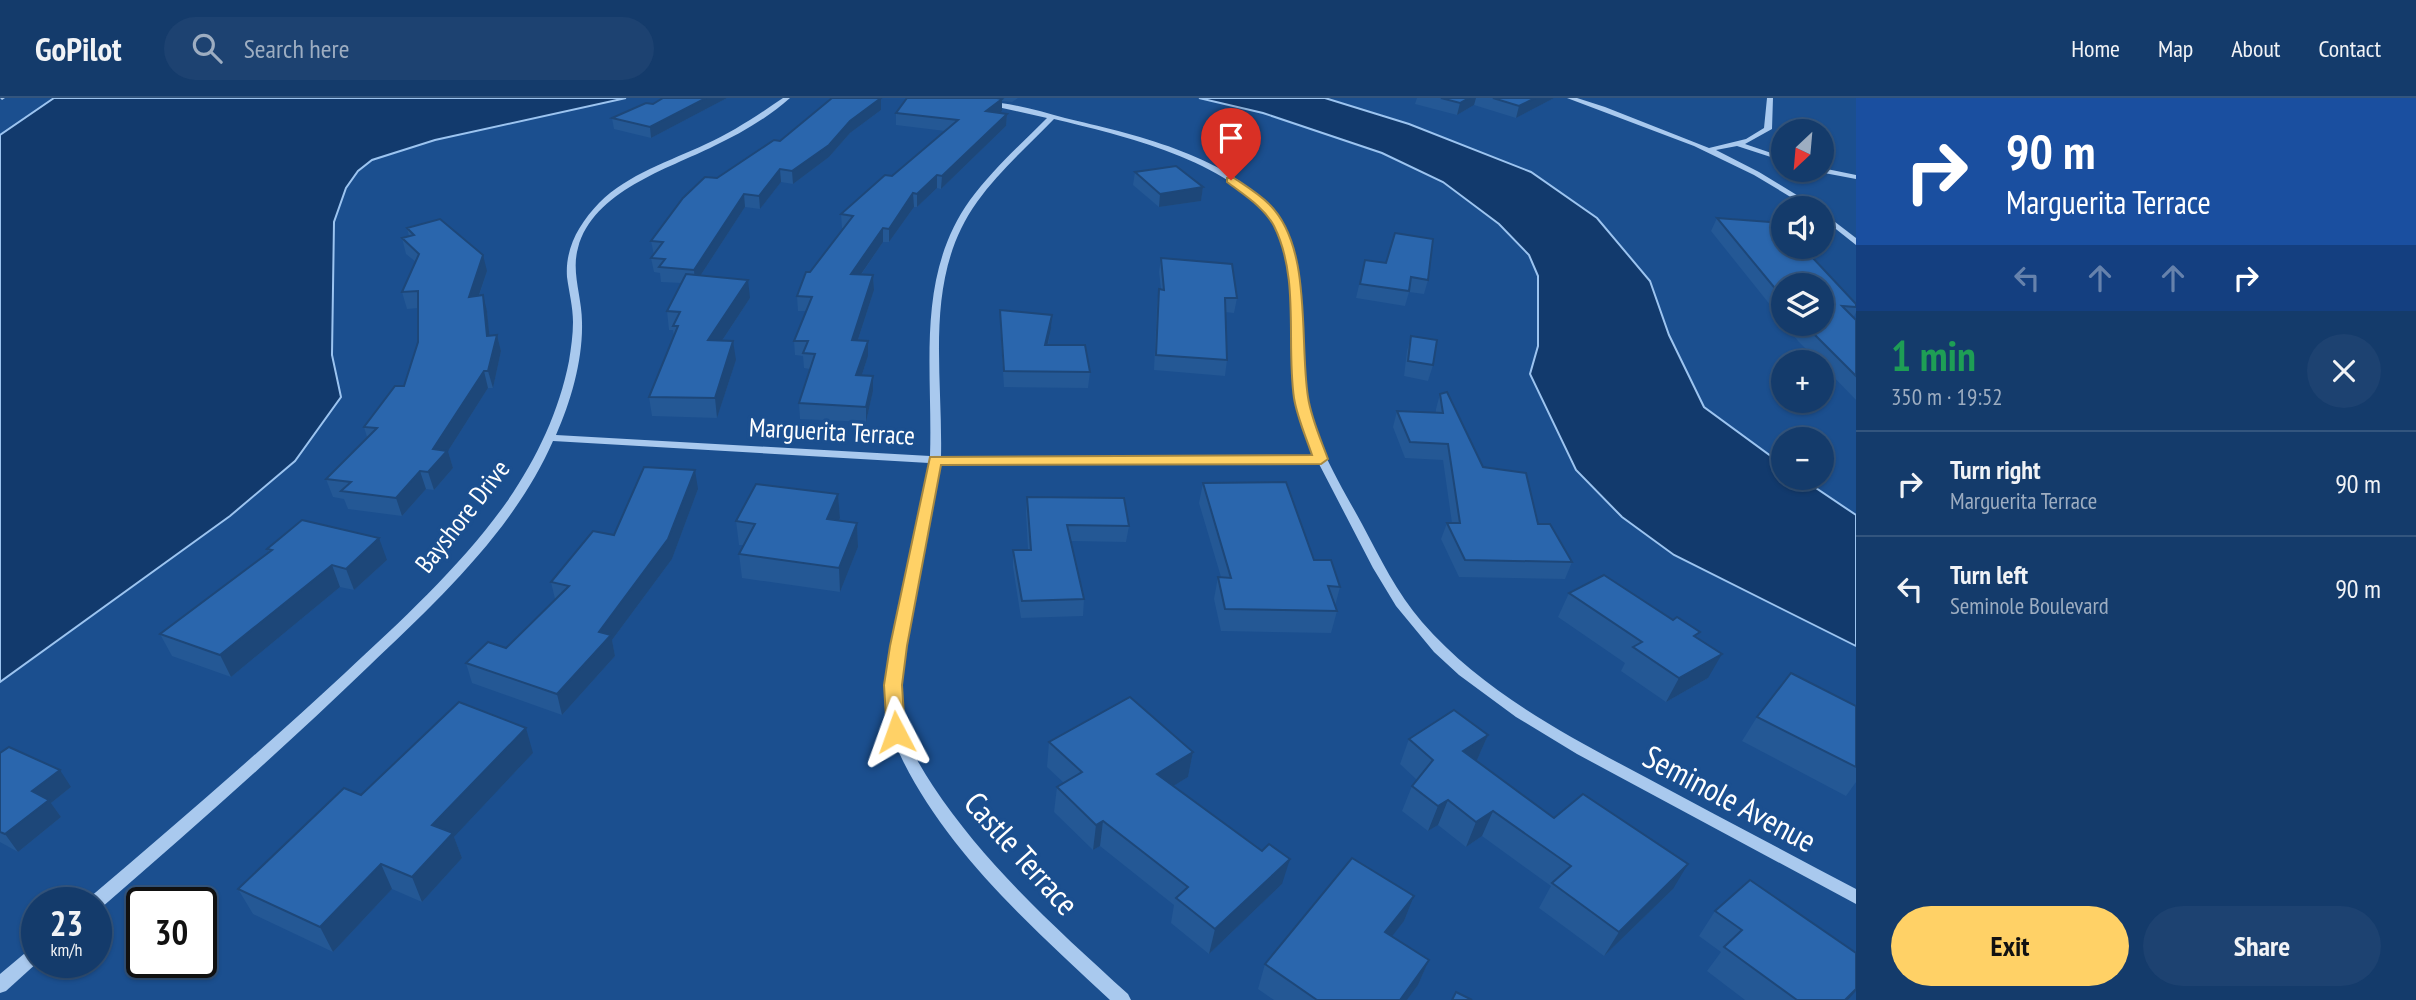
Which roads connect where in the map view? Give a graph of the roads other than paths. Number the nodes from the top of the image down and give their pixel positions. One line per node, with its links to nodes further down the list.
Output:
1 (788, 98): 14 (street, Bayshore Drive)
2 (1570, 98): 7 (street)
3 (1770, 98): 6 (street)
4 (973, 101): 5 (street)
5 (1052, 117): 15 (street); 16 (street)
6 (1739, 144): 7 (street); 8 (street)
7 (1712, 149): 11 (street)
8 (1771, 155)
9 (1834, 172): 10 (street)
10 (1856, 177)
11 (1795, 196)
12 (1834, 224): 13 (street)
13 (1856, 242)
14 (552, 438): 16 (street, Marguerita Terrace); 18 (street, Bayshore Drive)
15 (1321, 459): 16 (street, Marguerita Terrace); 17 (street)
16 (935, 460): 22 (street, Castle Terrace)
17 (1577, 748): 19 (street, Seminole Avenue)
18 (112, 888)
19 (1856, 897)
20 (21, 967): 21 (street)
21 (0, 985)
22 (1122, 1000)

